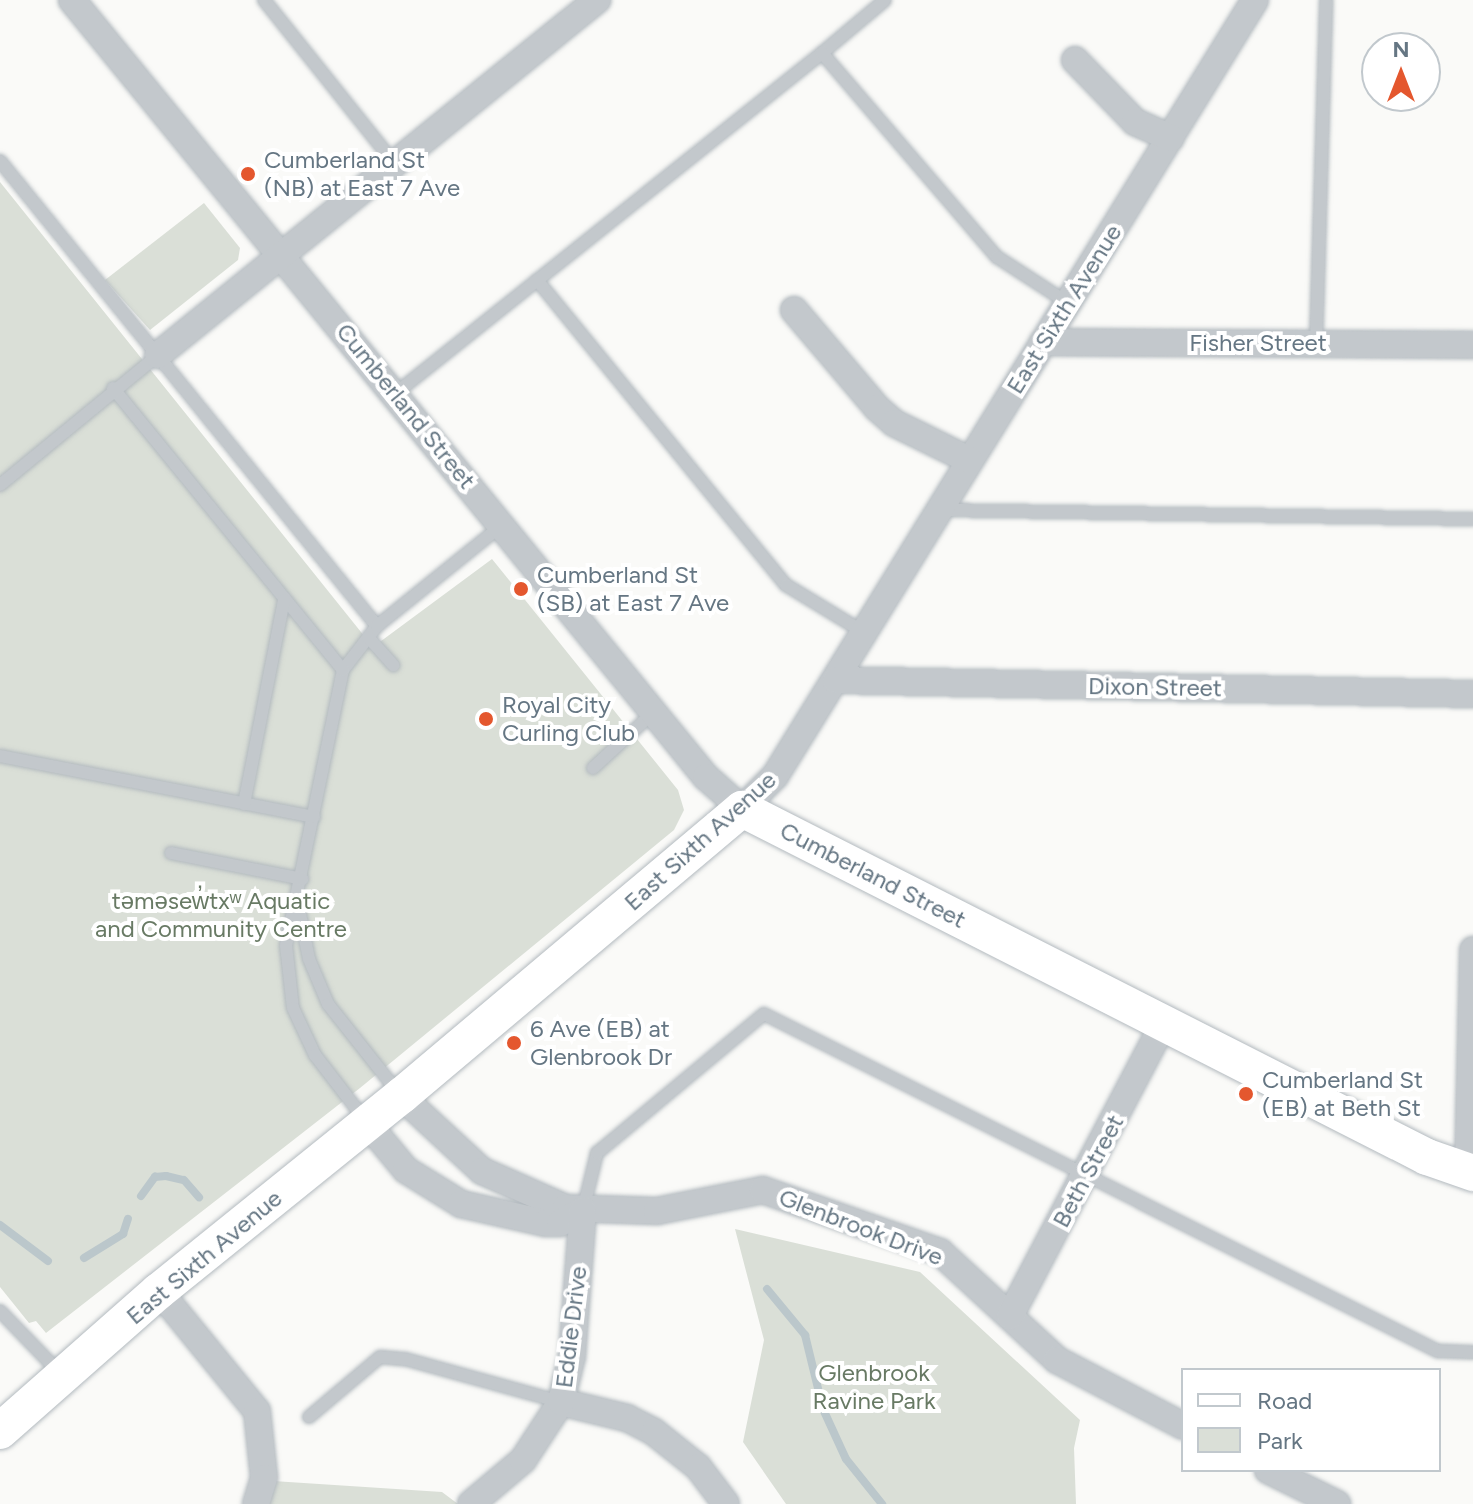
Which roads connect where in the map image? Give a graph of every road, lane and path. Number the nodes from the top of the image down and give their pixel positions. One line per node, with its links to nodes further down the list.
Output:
1 (72, 0): 12 (street, Cumberland Street)
2 (266, 0): 11 (lane)
3 (597, 0): 11 (street)
4 (885, 0): 7 (lane)
5 (1255, 0): 9 (street, East Sixth Avenue)
6 (1326, 0): 17 (lane)
7 (822, 53): 13 (lane); 14 (lane)
8 (1075, 60): 9 (street)
9 (1171, 138): 14 (street, East Sixth Avenue)
10 (0, 161): 19 (lane)
11 (395, 164): 12 (street)
12 (285, 256): 19 (street); 21 (street, Cumberland Street)
13 (537, 280): 21 (lane); 29 (lane)
14 (1068, 303): 16 (street, East Sixth Avenue)
15 (794, 310): 22 (street)
16 (1043, 342): 17 (street, Fisher Street); 22 (street, East Sixth Avenue)
17 (1316, 344): 18 (street, Fisher Street)
18 (1473, 345)
19 (158, 355): 20 (lane); 28 (lane)
20 (113, 388): 23 (lane); 27 (lane)
21 (396, 393): 26 (street, Cumberland Street)
22 (969, 460): 24 (street, East Sixth Avenue)
23 (0, 485)
24 (937, 510): 25 (lane); 29 (street, East Sixth Avenue)
25 (1473, 519)
26 (502, 525): 28 (lane); 35 (street, Cumberland Street)
27 (284, 600): 32 (lane); 38 (lane)
28 (377, 626): 30 (lane)
29 (865, 633): 33 (street, East Sixth Avenue)
30 (368, 637): 31 (lane); 32 (lane)
31 (393, 665)
32 (343, 670): 40 (lane)
33 (836, 680): 34 (street, Dixon Street); 39 (street, East Sixth Avenue)
34 (1473, 694)
35 (654, 712): 37 (lane); 39 (street, Cumberland Street)
36 (0, 756): 38 (lane)
37 (593, 768)
38 (244, 804): 40 (lane)
39 (742, 809): 45 (street, Cumberland Street); 46 (street, East Sixth Avenue)
40 (314, 817): 42 (lane)
41 (171, 853): 42 (lane)
42 (302, 879): 43 (lane)
43 (298, 901): 46 (lane); 47 (lane)
44 (1473, 950): 48 (street)
45 (1164, 1023): 48 (street, Cumberland Street); 49 (street, Beth Street)
46 (401, 1096): 47 (street, East Sixth Avenue); 50 (street, Glenbrook Drive)
47 (367, 1123): 50 (street, Glenbrook Drive); 51 (street, East Sixth Avenue)
48 (1470, 1173)
49 (1086, 1177): 50 (lane); 53 (street, Beth Street); 54 (lane)
50 (583, 1210): 53 (street, Glenbrook Drive); 56 (street, Eddie Drive)
51 (159, 1291): 55 (street, East Sixth Avenue); 61 (street)
52 (0, 1311): 55 (lane)
53 (1010, 1316): 58 (street, Glenbrook Drive)
54 (1473, 1352)
55 (64, 1377): 59 (street, East Sixth Avenue)
56 (561, 1402): 57 (lane); 62 (street, Eddie Drive); 63 (street)
57 (309, 1417)
58 (1181, 1425)
59 (0, 1431)
60 (1272, 1472): 64 (street)
61 (256, 1504)
62 (471, 1504)
63 (726, 1504)
64 (1337, 1504)

